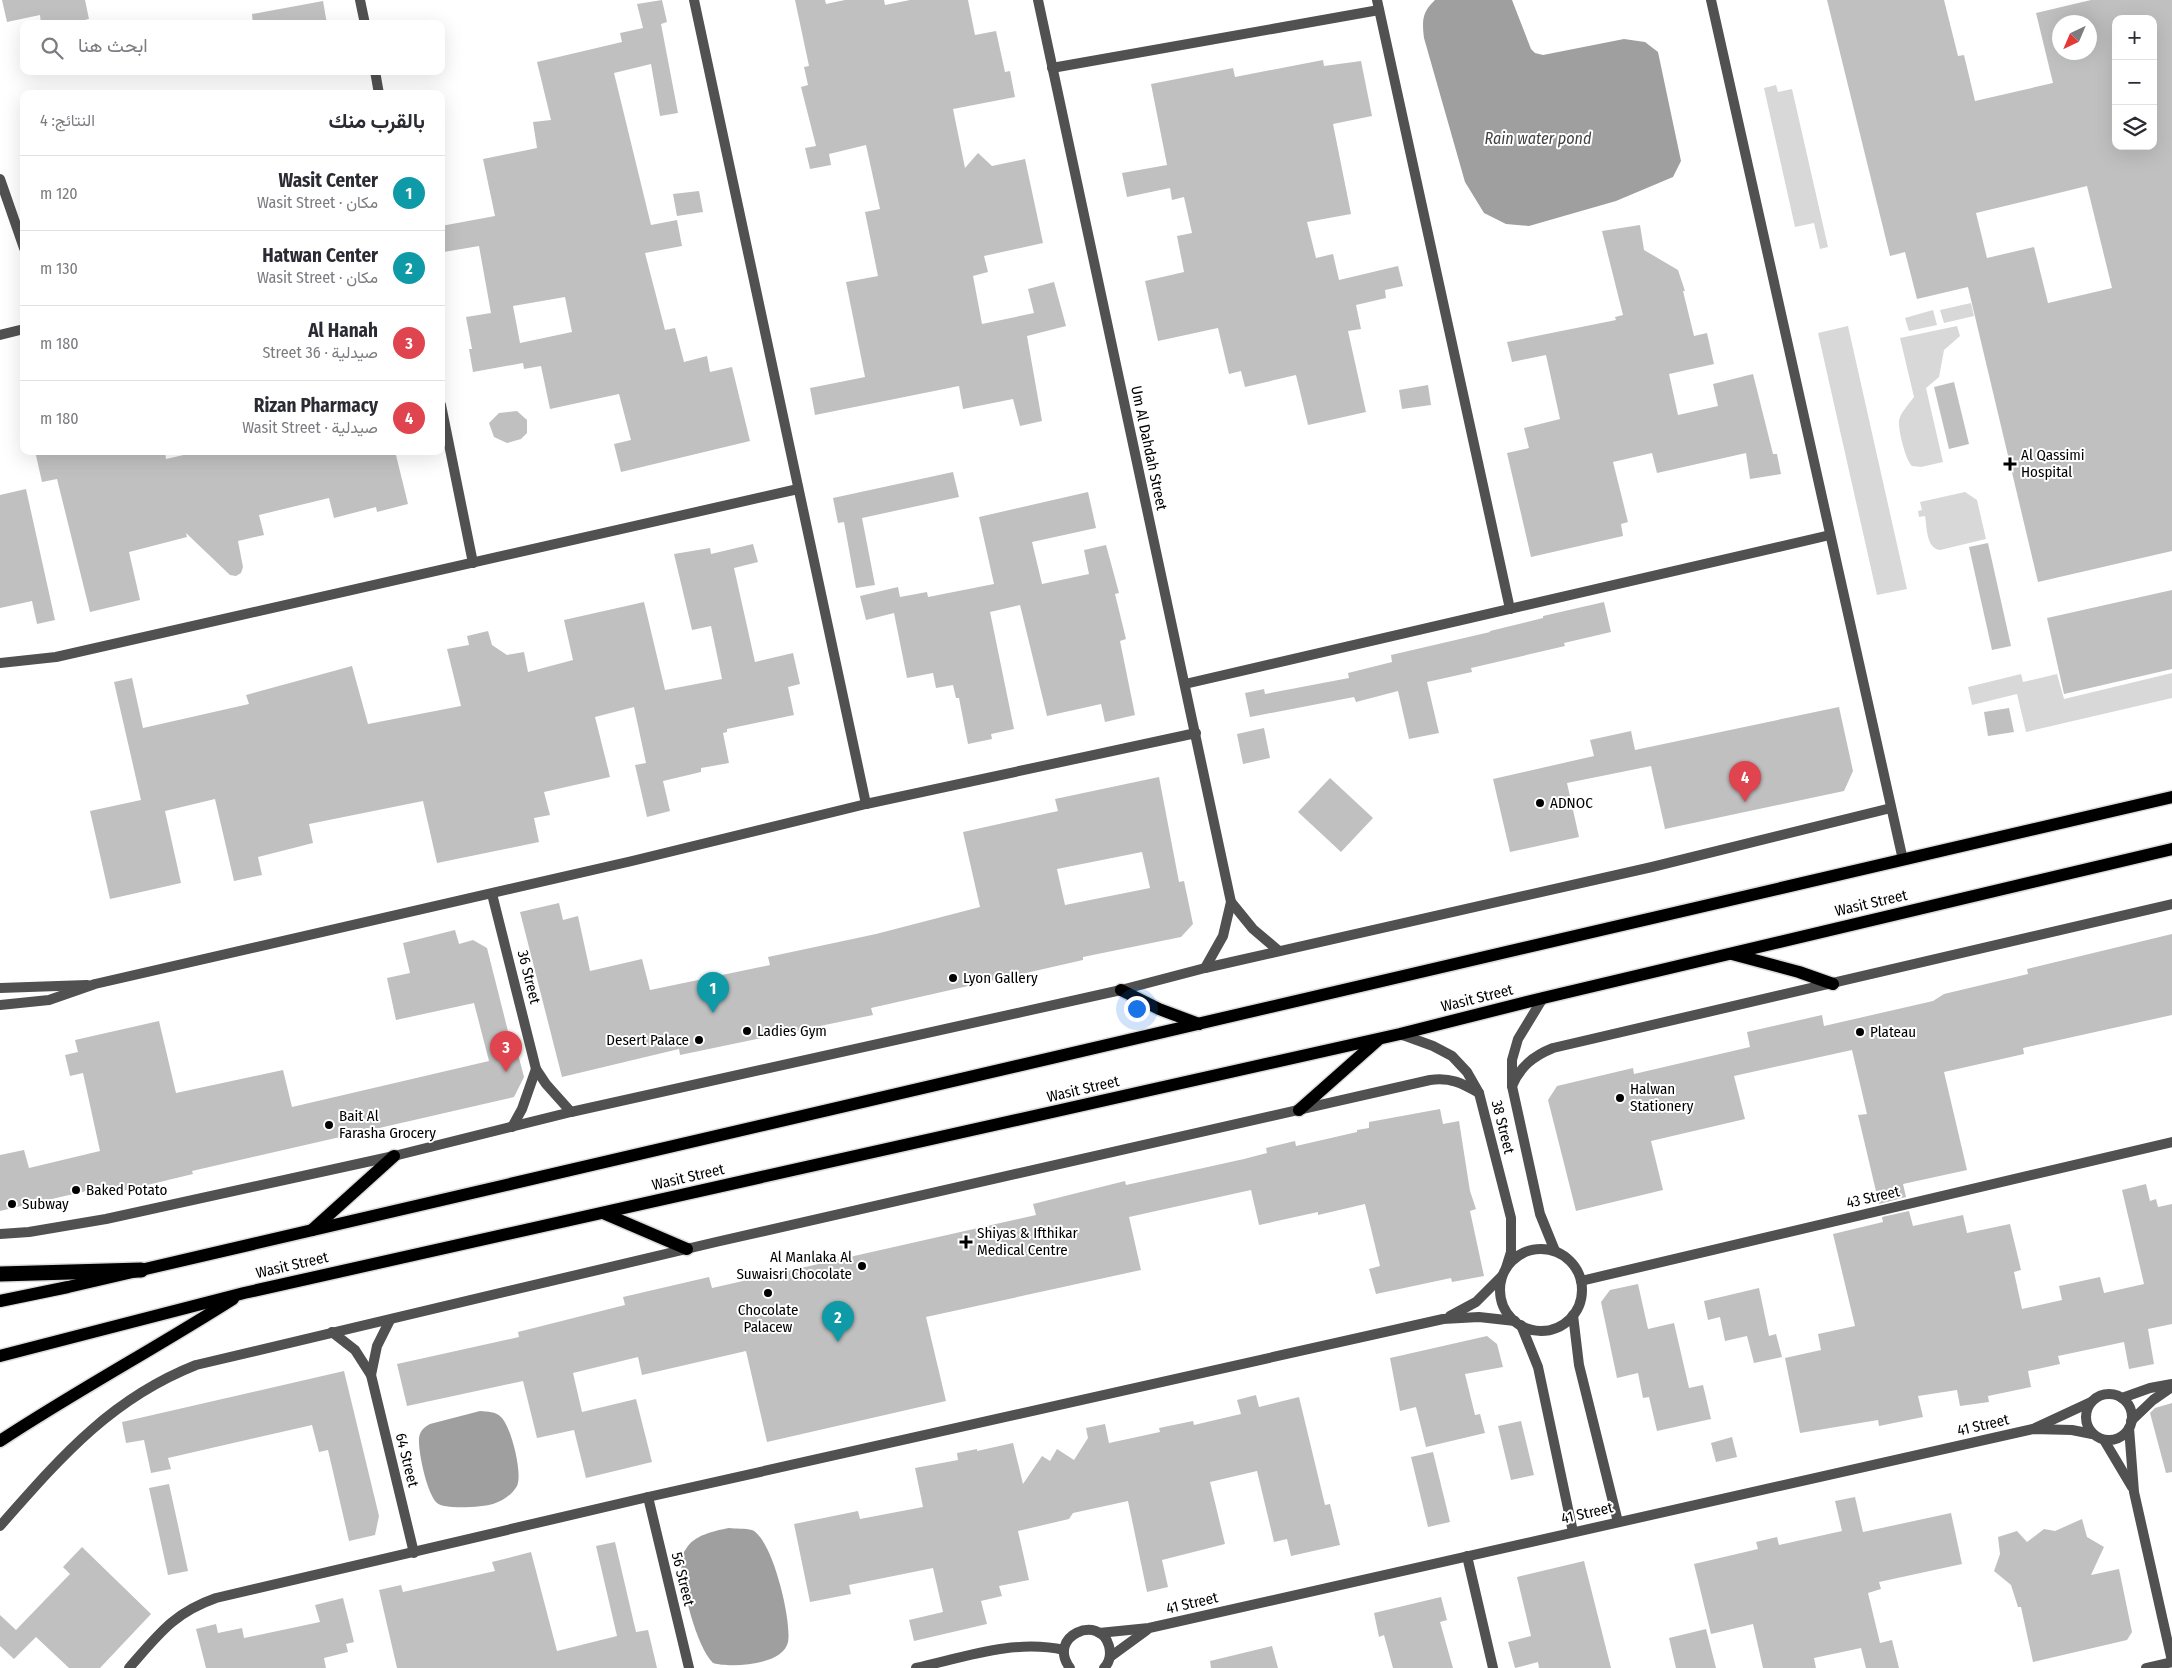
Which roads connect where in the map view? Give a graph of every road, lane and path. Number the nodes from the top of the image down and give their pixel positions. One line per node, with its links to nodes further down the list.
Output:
1 (360, 0): 6 (street)
2 (694, 0): 15 (street)
3 (1038, 0): 7 (street, Um Al Dahdah Street)
4 (1711, 0): 16 (street)
5 (1378, 5): 7 (street); 18 (street)
6 (364, 20)
7 (1052, 68): 20 (street, Um Al Dahdah Street)
8 (376, 75): 9 (street)
9 (378, 90)
10 (0, 179): 11 (street)
11 (20, 236)
12 (20, 330): 13 (street)
13 (0, 335)
14 (445, 425): 17 (street)
15 (798, 489): 17 (street); 23 (street)
16 (1830, 535): 18 (street); 24 (street)
17 (473, 563): 19 (street)
18 (1510, 609): 20 (street)
19 (0, 663)
20 (1185, 684): 21 (street, Um Al Dahdah Street)
21 (1196, 733): 23 (street); 28 (street, Um Al Dahdah Street)
22 (2172, 797): 26 (main road, Wasit Street)
23 (866, 804): 27 (street)
24 (1891, 808): 26 (street); 30 (street)
25 (2172, 849): 31 (main road, Wasit Street)
26 (1903, 860): 39 (main road, Wasit Street)
27 (492, 894): 33 (street); 42 (street, 36 Street)
28 (1231, 902): 30 (street, Um Al Dahdah Street); 32 (street, Um Al Dahdah Street)
29 (2172, 904): 34 (street)
30 (1279, 951): 32 (street)
31 (1730, 953): 34 (main road); 37 (main road, Wasit Street)
32 (1205, 968): 36 (street)
33 (95, 984): 35 (street); 38 (street)
34 (1832, 984): 43 (street)
35 (0, 988)
36 (1121, 990): 39 (main road); 46 (street)
37 (1543, 998): 40 (main road, Wasit Street); 43 (street, 38 Street)
38 (0, 1005)
39 (1199, 1024): 51 (main road, Wasit Street)
40 (1400, 1034): 41 (main road, Wasit Street); 44 (street, 38 Street)
41 (1379, 1039): 45 (main road); 50 (main road, Wasit Street)
42 (536, 1069): 46 (street, 36 Street); 47 (street)
43 (1512, 1086): 54 (street, 38 Street)
44 (1479, 1093): 45 (street); 56 (street, 38 Street)
45 (1299, 1110): 53 (street)
46 (571, 1112): 47 (street)
47 (512, 1127): 49 (street)
48 (2172, 1142): 58 (street, 43 Street)
49 (394, 1156): 51 (main road); 52 (street)
50 (602, 1213): 53 (main road); 59 (main road, Wasit Street)
51 (312, 1230): 55 (main road, Wasit Street)
52 (0, 1234)
53 (688, 1249): 63 (street)
54 (1555, 1252): 56 (street); 58 (street)
55 (141, 1270): 57 (highway); 60 (main road, Wasit Street)
56 (1504, 1272): 62 (street); 64 (street)
57 (0, 1274)
58 (1581, 1281): 61 (street)
59 (244, 1293): 66 (main road, Wasit Street); 75 (main road)
60 (0, 1301)
61 (1574, 1315): 64 (street); 78 (street)
62 (1443, 1319): 64 (street); 77 (street)
63 (390, 1320): 65 (street); 67 (street, 64 Street)
64 (1518, 1323): 80 (street)
65 (332, 1332): 67 (street, 64 Street); 79 (street)
66 (0, 1356)
67 (372, 1375): 81 (street, 64 Street)
68 (2172, 1386): 69 (street); 71 (street)
69 (2122, 1398): 70 (street); 71 (street)
70 (2091, 1402): 72 (street, 41 Street); 73 (street)
71 (2130, 1425): 74 (street); 76 (street)
72 (2033, 1429): 73 (street, 41 Street); 78 (street, 41 Street)
73 (2092, 1434): 74 (street)
74 (2104, 1440): 76 (street)
75 (0, 1441)
76 (2134, 1492): 87 (street)
77 (648, 1497): 81 (street); 89 (street, 56 Street)
78 (1618, 1522): 80 (street, 41 Street)
79 (0, 1526)
80 (1573, 1532): 82 (street, 41 Street)
81 (414, 1552): 88 (street)
82 (1467, 1556): 83 (street, 41 Street); 93 (street)
83 (1149, 1628): 84 (street, 41 Street); 86 (street, 41 Street)
84 (1099, 1633): 85 (street, 41 Street); 86 (street)
85 (1064, 1650): 90 (street); 91 (street)
86 (1110, 1657): 92 (street)
87 (2172, 1662): 94 (street)
88 (129, 1668)
89 (689, 1668)
90 (916, 1668)
91 (1070, 1668)
92 (1104, 1668)
93 (1493, 1668)
94 (2146, 1668)

